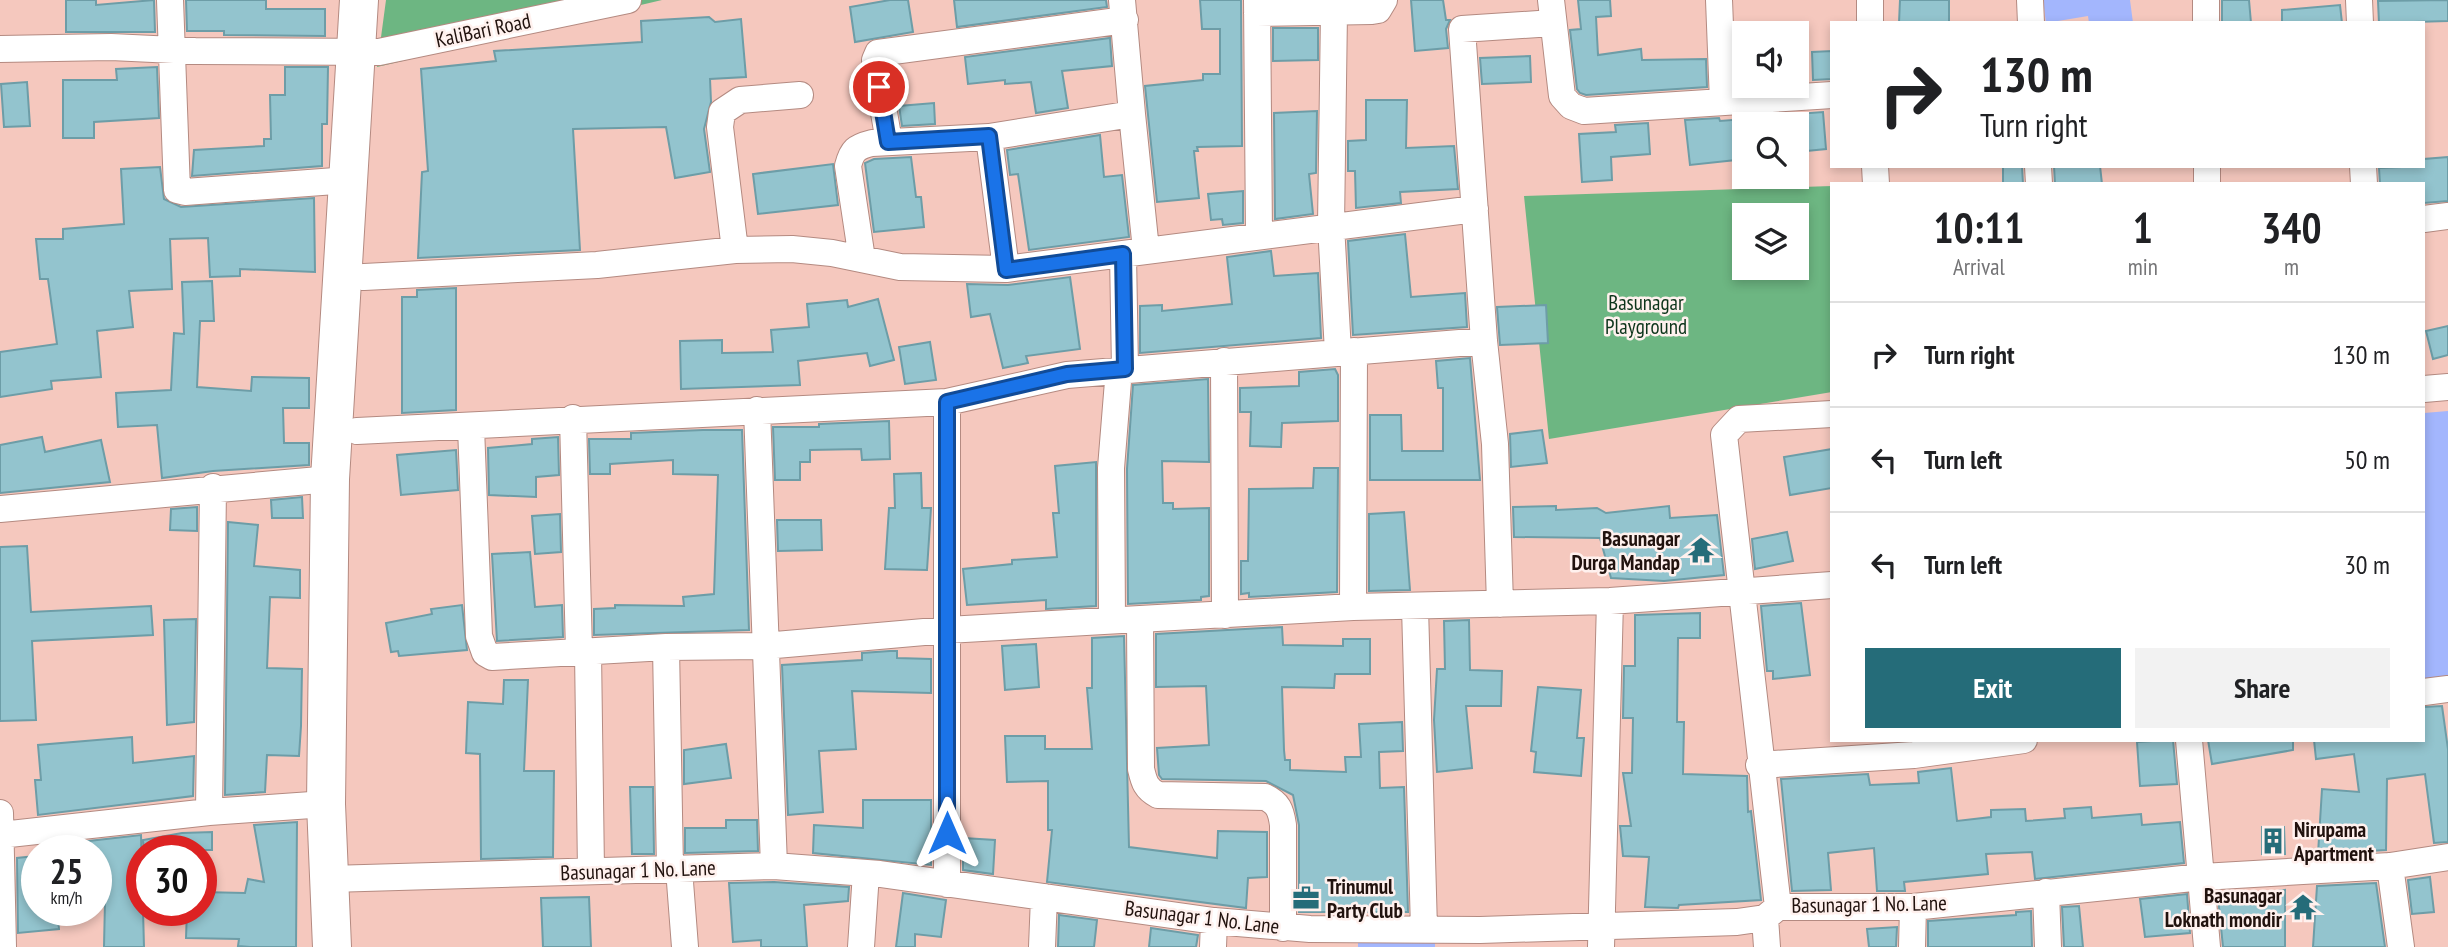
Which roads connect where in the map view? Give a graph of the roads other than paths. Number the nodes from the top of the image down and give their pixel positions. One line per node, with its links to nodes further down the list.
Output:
1 (170, 0): 20 (street)
2 (359, 0): 21 (main road)
3 (383, 0): 21 (main road)
4 (628, 0): 21 (street, KaliBari Road)
5 (1384, 0): 13 (street)
6 (1719, 0): 24 (street)
7 (1870, 0): 15 (street)
8 (2030, 0): 16 (street)
9 (2206, 0): 17 (street)
10 (2359, 0): 18 (street)
11 (1257, 7): 13 (street); 33 (street)
12 (1123, 10): 25 (street); 27 (street)
13 (1334, 12): 32 (street)
14 (1552, 12): 24 (street); 29 (street)
15 (1870, 21)
16 (2031, 21)
17 (2206, 21)
18 (2360, 21)
19 (0, 49): 20 (street, KaliBari Road)
20 (172, 50): 21 (street, KaliBari Road); 28 (street)
21 (367, 53): 28 (main road); 38 (main road)
22 (800, 94): 34 (street)
23 (1830, 95): 24 (street)
24 (1723, 102)
25 (1132, 114): 26 (street); 35 (street)
26 (989, 136): 27 (street); 37 (street)
27 (888, 142): 36 (street)
28 (349, 180): 51 (main road)
29 (1475, 209): 32 (street); 39 (street)
30 (2448, 216): 31 (street)
31 (2425, 219)
32 (1331, 225): 33 (street); 40 (street)
33 (1259, 235): 35 (street)
34 (736, 250): 36 (street); 38 (street)
35 (1134, 252): 37 (street); 42 (street)
36 (862, 259): 37 (street)
37 (1006, 270)
38 (364, 277): 50 (main road)
39 (1484, 341): 40 (street); 57 (street)
40 (1346, 351): 41 (street); 58 (street)
41 (1224, 361): 42 (street); 60 (street)
42 (1122, 369): 45 (street); 61 (street)
43 (2448, 387): 44 (street)
44 (2425, 389)
45 (947, 402): 46 (street); 63 (street)
46 (757, 410): 48 (street); 64 (street)
47 (1830, 414): 55 (street)
48 (573, 418): 49 (street); 66 (street)
49 (471, 428): 50 (street); 66 (street)
50 (357, 431): 82 (main road)
51 (330, 479): 52 (street); 72 (main road)
52 (213, 487): 53 (street); 73 (street)
53 (0, 509)
54 (1830, 585): 55 (street)
55 (1742, 590): 56 (street); 71 (street)
56 (1610, 601): 57 (street); 91 (street)
57 (1500, 604): 59 (street)
58 (1353, 607): 59 (street); 60 (street)
59 (1415, 607): 89 (street)
60 (1225, 615): 62 (street)
61 (1112, 619): 62 (street); 63 (street)
62 (1140, 620): 88 (street)
63 (947, 630): 64 (street); 83 (street)
64 (764, 646): 65 (street); 76 (street)
65 (666, 647): 66 (street); 78 (street)
66 (583, 652): 79 (street)
67 (2448, 689): 68 (street)
68 (2425, 692)
69 (2009, 742): 71 (street)
70 (2189, 742): 81 (street)
71 (1759, 765): 87 (street)
72 (326, 804): 73 (street); 82 (main road)
73 (209, 812): 74 (street)
74 (1, 828): 93 (street)
75 (2448, 857): 77 (street, Basunagar 1 No. Lane)
76 (774, 866): 78 (street, Basunagar 1 No. Lane); 80 (street, Basunagar 1 No. Lane)
77 (2390, 866): 81 (street, Basunagar 1 No. Lane); 103 (street)
78 (675, 869): 79 (street, Basunagar 1 No. Lane); 96 (street)
79 (591, 871): 82 (street, Basunagar 1 No. Lane)
80 (866, 873): 83 (street, Basunagar 1 No. Lane); 97 (street)
81 (2202, 877): 84 (street, Basunagar 1 No. Lane); 102 (street)
82 (342, 879): 94 (main road); 95 (main road)
83 (947, 884): 85 (street, Basunagar 1 No. Lane)
84 (2046, 892): 86 (street, Basunagar 1 No. Lane); 101 (street)
85 (1044, 897): 90 (street, Basunagar 1 No. Lane); 98 (street)
86 (1913, 907): 87 (street, Basunagar 1 No. Lane); 100 (street)
87 (1771, 912): 91 (street, Basunagar 1 No. Lane); 99 (street)
88 (1283, 928): 90 (street, Basunagar 1 No. Lane); 92 (street, Basunagar 1 No. Lane)
89 (1424, 929): 91 (street, Basunagar 1 No. Lane); 92 (street, Basunagar 1 No. Lane)
90 (1213, 934)
91 (1601, 936)
92 (1310, 938)
93 (3, 947)
94 (332, 947)
95 (356, 947)
96 (685, 947)
97 (861, 947)
98 (1042, 947)
99 (1767, 947)
100 (1912, 947)
101 (2048, 947)
102 (2207, 947)
103 (2401, 947)

